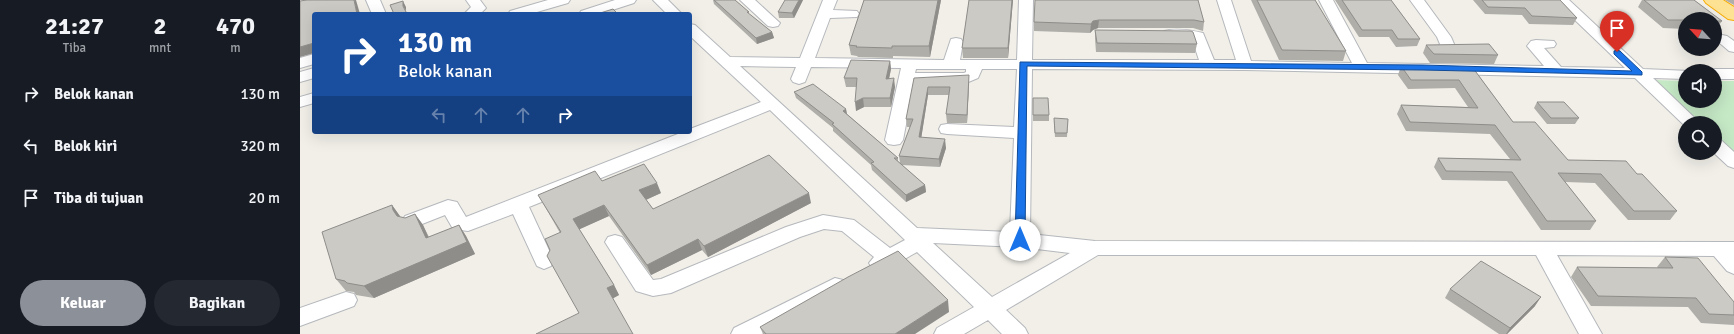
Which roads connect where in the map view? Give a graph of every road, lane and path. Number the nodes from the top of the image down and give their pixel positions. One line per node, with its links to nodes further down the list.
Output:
1 (373, 0): 15 (street)
2 (473, 0): 16 (street)
3 (563, 0): 17 (street)
4 (629, 0): 14 (street)
5 (660, 0): 19 (street)
6 (747, 0): 23 (street)
7 (830, 0): 20 (street)
8 (1026, 0): 37 (street)
9 (1224, 0): 38 (street)
10 (1326, 0): 40 (street)
11 (1417, 0): 29 (street)
12 (1561, 0): 43 (street)
13 (1712, 0): 22 (highway)
14 (615, 10): 18 (street)
15 (378, 12)
16 (474, 12)
17 (522, 12)
18 (600, 12)
19 (673, 12)
20 (824, 14): 21 (street); 34 (street)
21 (852, 14)
22 (1734, 15)
23 (773, 23)
24 (692, 30): 32 (street)
25 (1152, 34): 39 (street)
26 (1722, 39): 30 (street)
27 (956, 42): 35 (street)
28 (1549, 44): 42 (street)
29 (1444, 48)
30 (1734, 48)
31 (312, 60): 33 (street)
32 (727, 61): 34 (street); 52 (street)
33 (300, 63)
34 (805, 63): 41 (street); 49 (street)
35 (951, 64): 36 (street); 41 (street)
36 (975, 64): 37 (street); 41 (street)
37 (1023, 64): 39 (street); 55 (street)
38 (1245, 65): 39 (street); 40 (street)
39 (1209, 66)
40 (1362, 67): 42 (street)
41 (908, 71): 56 (street)
42 (1556, 71): 43 (street)
43 (1639, 73): 45 (street); 53 (street)
44 (312, 74): 48 (street)
45 (1678, 74)
46 (1722, 74): 47 (street)
47 (1734, 74)
48 (300, 77)
49 (799, 79)
50 (312, 99): 51 (street)
51 (300, 102)
52 (772, 103): 59 (street); 61 (street)
53 (1685, 116)
54 (947, 129): 55 (street)
55 (1023, 133): 62 (street)
56 (894, 140)
57 (1722, 151): 58 (street)
58 (1734, 162)
59 (518, 204): 60 (street); 68 (street)
60 (412, 221)
61 (914, 239): 62 (street); 67 (street); 71 (street)
62 (1020, 240): 64 (street)
63 (615, 242): 67 (street)
64 (1095, 248): 65 (street); 71 (street)
65 (1542, 248): 66 (street); 76 (street)
66 (1727, 249): 69 (street)
67 (889, 258): 73 (street)
68 (544, 260)
69 (1734, 266)
70 (346, 300): 72 (street)
71 (988, 308): 74 (street); 75 (street)
72 (300, 317)
73 (748, 333)
74 (945, 334)
75 (1016, 334)
76 (1591, 334)

